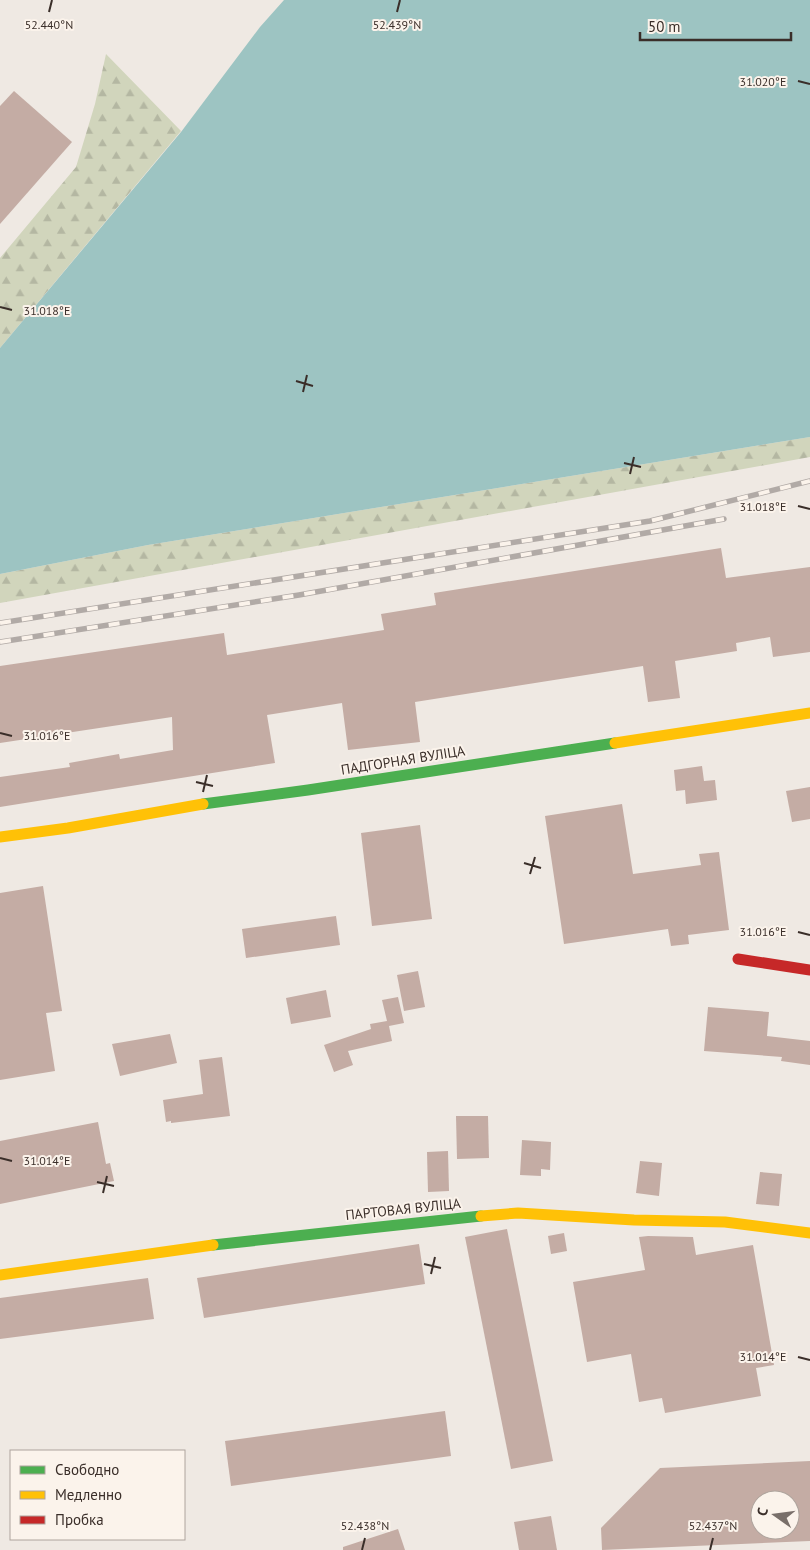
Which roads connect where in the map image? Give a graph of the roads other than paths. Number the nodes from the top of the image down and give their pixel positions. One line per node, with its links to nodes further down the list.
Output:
1 (810, 713): 2 (street, ПАДГОРНАЯ ВУЛІЦА)
2 (0, 837)
3 (738, 959): 4 (street)
4 (810, 970)
5 (810, 1233): 6 (street, ПАРТОВАЯ ВУЛІЦА)
6 (0, 1275)

